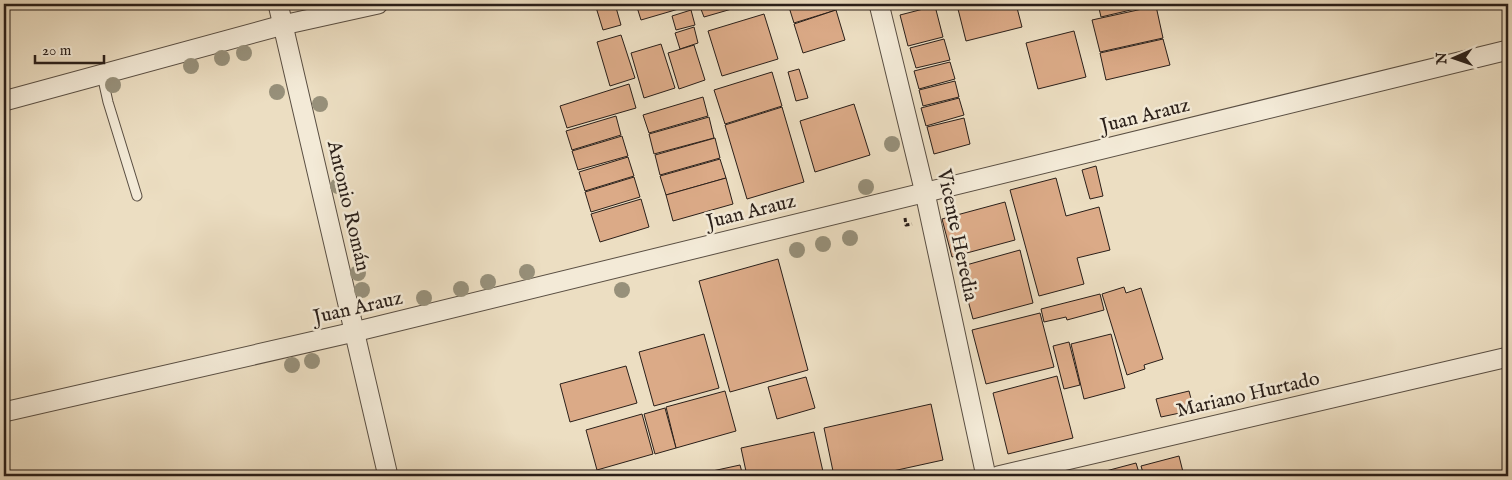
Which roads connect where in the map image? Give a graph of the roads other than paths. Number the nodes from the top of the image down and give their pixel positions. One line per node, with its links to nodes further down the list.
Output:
1 (278, 4): 4 (street, Antonio Román)
2 (378, 4): 4 (street)
3 (879, 4): 8 (street, Vicente Heredia)
4 (283, 25): 6 (street); 10 (street, Antonio Román)
5 (1508, 50): 8 (street, Juan Arauz)
6 (102, 75): 7 (street); 9 (lane)
7 (4, 101)
8 (925, 193): 10 (street, Juan Arauz); 14 (street, Vicente Heredia)
9 (137, 196)
10 (354, 332): 12 (street, Juan Arauz); 13 (street, Antonio Román)
11 (1508, 357): 15 (street, Mariano Hurtado)
12 (4, 412)
13 (388, 476)
14 (986, 476)
15 (998, 476)

